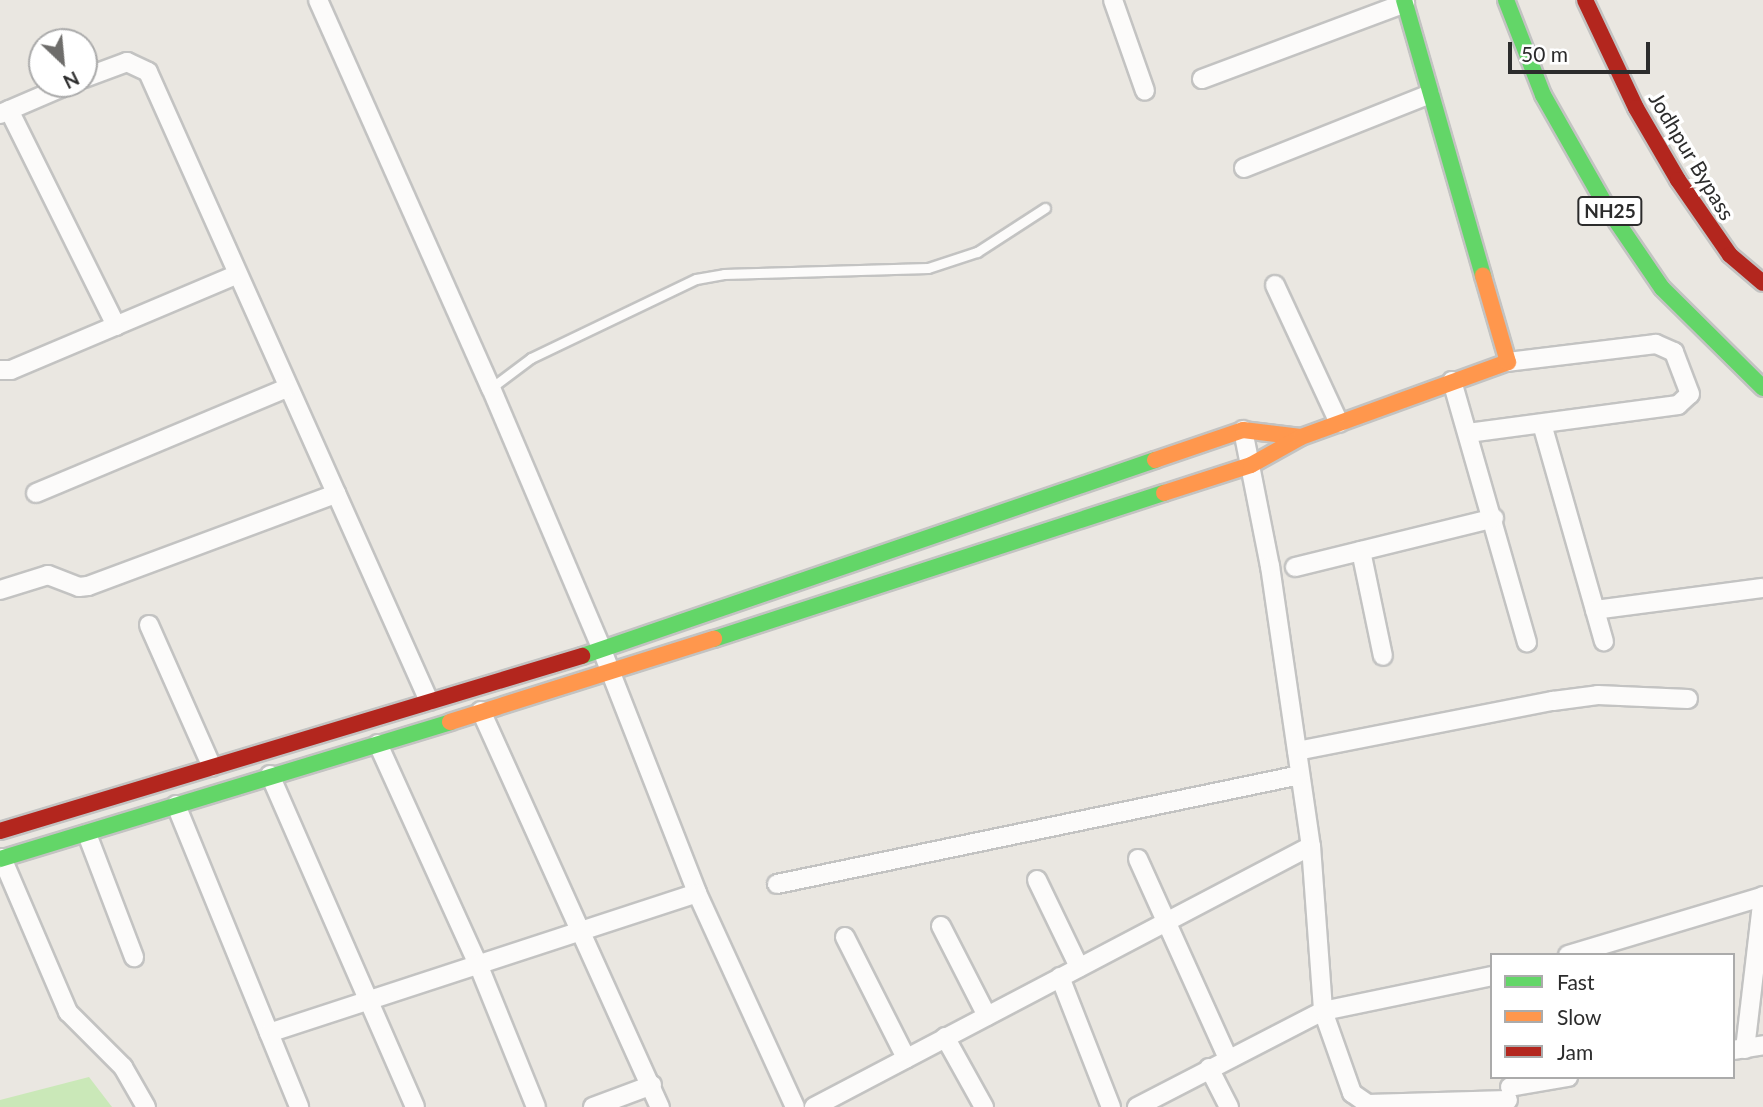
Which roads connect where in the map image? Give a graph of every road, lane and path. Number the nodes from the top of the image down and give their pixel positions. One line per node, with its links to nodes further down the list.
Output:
1 (318, 0): 22 (street)
2 (1112, 0): 8 (street)
3 (1506, 0): 23 (main road, NH25)
4 (1585, 0): 15 (main road, Jodhpur Bypass)
5 (1405, 1): 7 (street); 9 (main road)
6 (98, 73): 14 (street)
7 (1202, 79)
8 (1145, 91)
9 (1430, 94): 12 (street); 18 (main road)
10 (37, 98): 11 (street)
11 (4, 112): 17 (street)
12 (1244, 168)
13 (1045, 208): 22 (lane)
14 (236, 275): 17 (street); 21 (street)
15 (1763, 283)
16 (1275, 285): 24 (street)
17 (116, 326): 19 (street)
18 (1508, 362): 20 (main road); 25 (street)
19 (0, 369)
20 (1452, 381): 24 (main road); 27 (street)
21 (288, 388): 30 (street); 31 (street)
22 (491, 388): 41 (street)
23 (1763, 388)
24 (1339, 423): 28 (main road)
25 (1542, 424): 27 (street); 37 (street)
26 (1244, 430): 28 (main road); 29 (street); 41 (main road)
27 (1468, 433): 32 (street)
28 (1301, 437): 29 (main road)
29 (1251, 465): 43 (main road); 48 (street)
30 (36, 493)
31 (336, 494): 36 (street); 45 (street)
32 (1494, 519): 33 (street); 40 (street)
33 (1361, 551): 34 (street); 42 (street)
34 (1295, 568)
35 (1763, 588): 37 (street)
36 (0, 590)
37 (1595, 610): 39 (street)
38 (149, 625): 49 (street)
39 (1604, 641)
40 (1527, 642)
41 (602, 650): 43 (street); 45 (main road)
42 (1383, 656)
43 (609, 673): 46 (main road); 60 (street)
44 (1688, 699): 48 (street)
45 (429, 701): 49 (main road)
46 (481, 711): 47 (main road); 64 (street)
47 (378, 744): 50 (main road); 68 (street)
48 (1297, 751): 51 (street)
49 (212, 767): 53 (main road)
50 (270, 775): 52 (main road); 72 (street)
51 (1300, 775): 55 (street); 59 (street)
52 (176, 805): 54 (main road); 75 (street)
53 (0, 831)
54 (87, 834): 56 (main road); 67 (street)
55 (1311, 846): 62 (street); 73 (street)
56 (1, 858): 86 (street)
57 (1139, 859): 62 (street)
58 (1037, 880): 69 (street)
59 (777, 884)
60 (697, 893): 64 (street); 92 (street)
61 (1762, 897): 66 (street); 78 (street)
62 (1168, 920): 69 (street); 80 (street)
63 (941, 926): 74 (street)
64 (581, 931): 68 (street); 83 (street)
65 (845, 937): 79 (street)
66 (1575, 953)
67 (134, 957)
68 (478, 964): 72 (street); 89 (street)
69 (1079, 967): 71 (street)
70 (1490, 976): 73 (street)
71 (1060, 977): 74 (street); 95 (street)
72 (370, 1000): 75 (street); 88 (street)
73 (1323, 1011): 80 (street); 85 (street)
74 (987, 1016): 76 (street)
75 (269, 1033): 87 (street)
76 (945, 1037): 79 (street); 94 (street)
77 (1763, 1045): 78 (street)
78 (1739, 1050)
79 (906, 1058): 93 (street)
80 (1228, 1058): 81 (street)
81 (1209, 1068): 96 (street); 97 (street)
82 (1561, 1079): 84 (street)
83 (652, 1085): 90 (street); 91 (street)
84 (1509, 1093): 85 (street)
85 (1358, 1104)
86 (146, 1107)
87 (299, 1107)
88 (415, 1107)
89 (536, 1107)
90 (593, 1107)
91 (660, 1107)
92 (795, 1107)
93 (814, 1107)
94 (984, 1107)
95 (1111, 1107)
96 (1137, 1107)
97 (1229, 1107)

